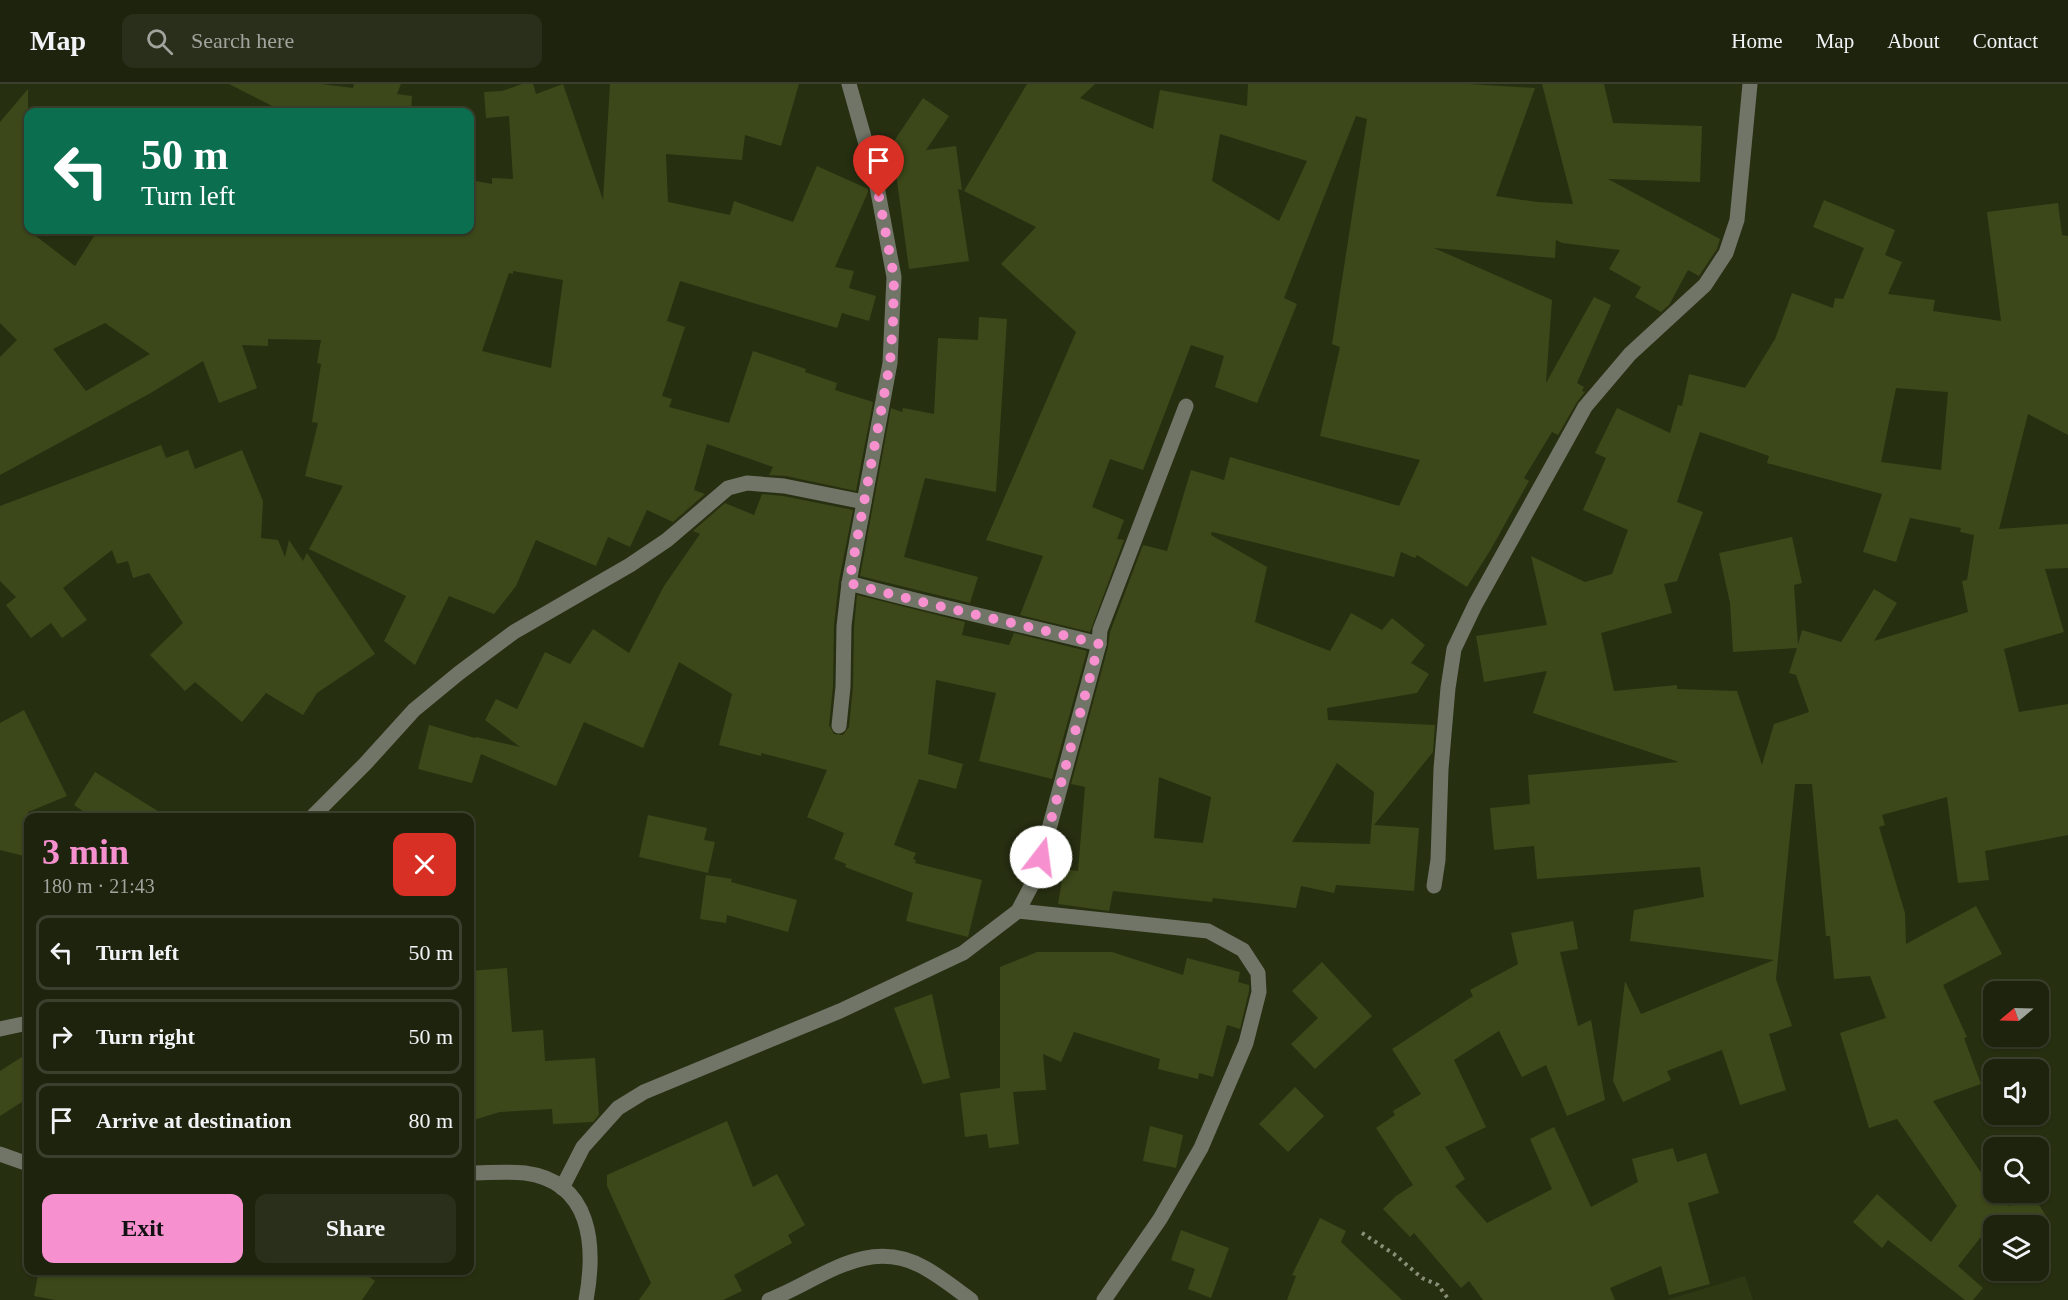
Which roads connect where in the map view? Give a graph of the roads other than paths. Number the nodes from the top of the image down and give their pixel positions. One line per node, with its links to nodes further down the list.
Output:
1 (849, 84): 4 (street)
2 (1750, 84): 9 (street)
3 (1186, 406): 6 (street)
4 (864, 502): 5 (street); 8 (street)
5 (849, 583): 6 (street); 7 (street)
6 (1099, 644): 10 (street)
7 (839, 726)
8 (316, 813)
9 (1434, 886)
10 (1018, 910): 16 (street); 20 (street)
11 (24, 1024): 12 (street)
12 (0, 1029)
13 (0, 1154): 14 (street)
14 (24, 1163)
15 (474, 1173): 16 (street)
16 (562, 1188): 17 (street)
17 (586, 1300)
18 (769, 1300): 19 (street)
19 (971, 1300)
20 (1104, 1300)

